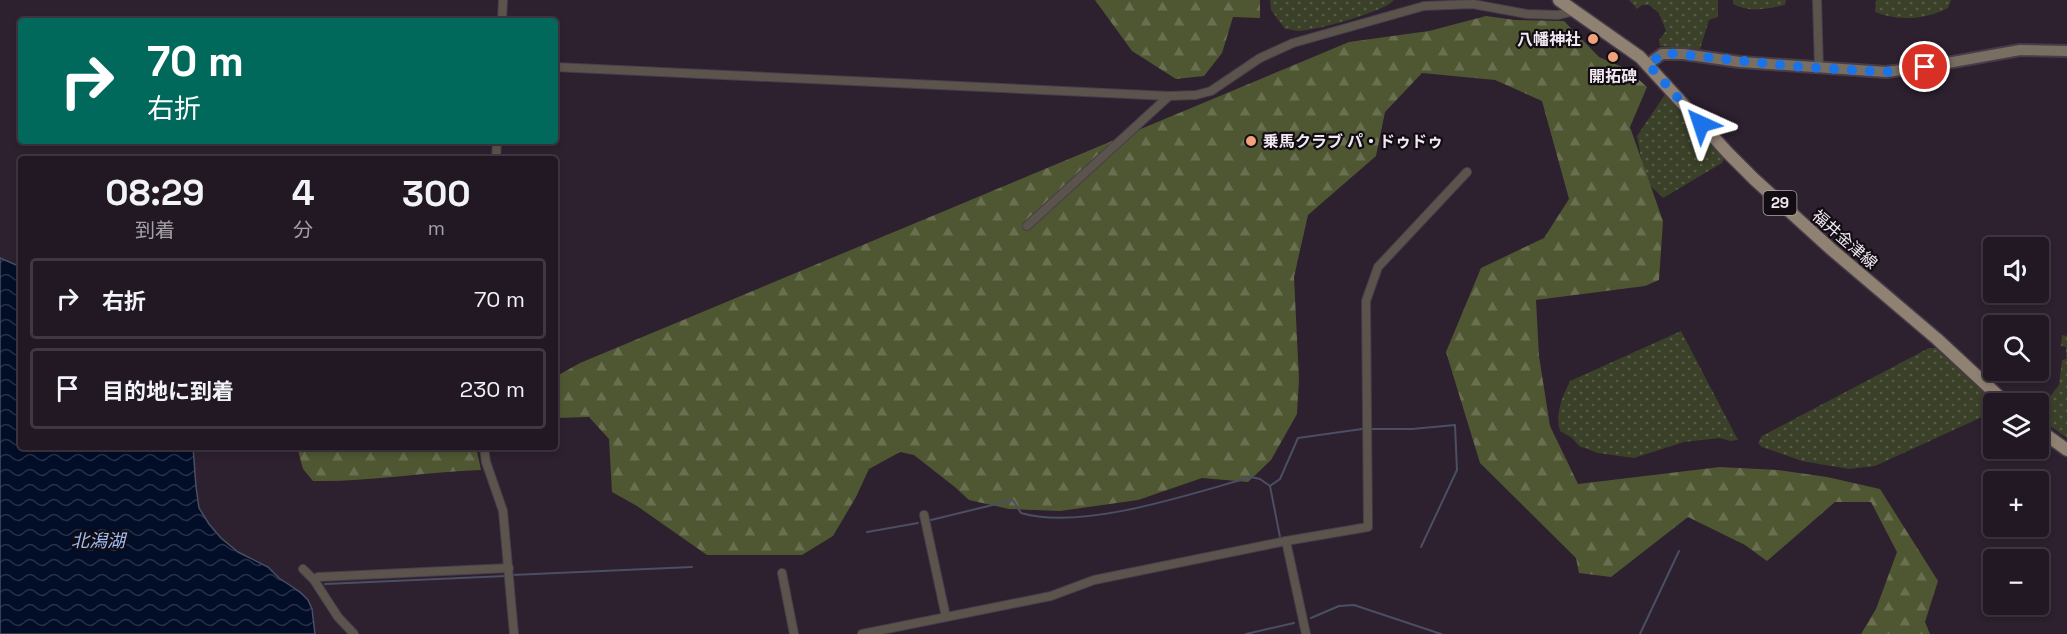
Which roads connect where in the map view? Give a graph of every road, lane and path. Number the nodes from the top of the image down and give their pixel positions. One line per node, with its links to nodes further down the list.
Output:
1 (503, 0): 5 (street)
2 (1559, 0): 4 (main road, 福井金津線 / 29)
3 (1817, 0): 9 (street)
4 (1575, 11): 7 (main road, 福井金津線 / 29); 10 (street)
5 (502, 18)
6 (2067, 51): 9 (street)
7 (1648, 64): 9 (street); 13 (main road, 福井金津線 / 29)
8 (558, 67): 10 (street)
9 (1819, 68)
10 (1169, 96): 12 (street)
11 (1467, 171): 18 (street)
12 (1027, 226)
13 (1995, 393)
14 (2049, 437): 16 (main road)
15 (484, 450): 19 (street)
16 (2067, 450)
17 (924, 515): 23 (street)
18 (1286, 541): 23 (street); 28 (street)
19 (509, 568): 22 (street); 25 (street)
20 (303, 569): 22 (street)
21 (782, 573): 26 (street)
22 (315, 580): 24 (street)
23 (946, 617): 27 (street)
24 (354, 634)
25 (514, 634)
26 (794, 634)
27 (862, 634)
28 (1306, 634)

